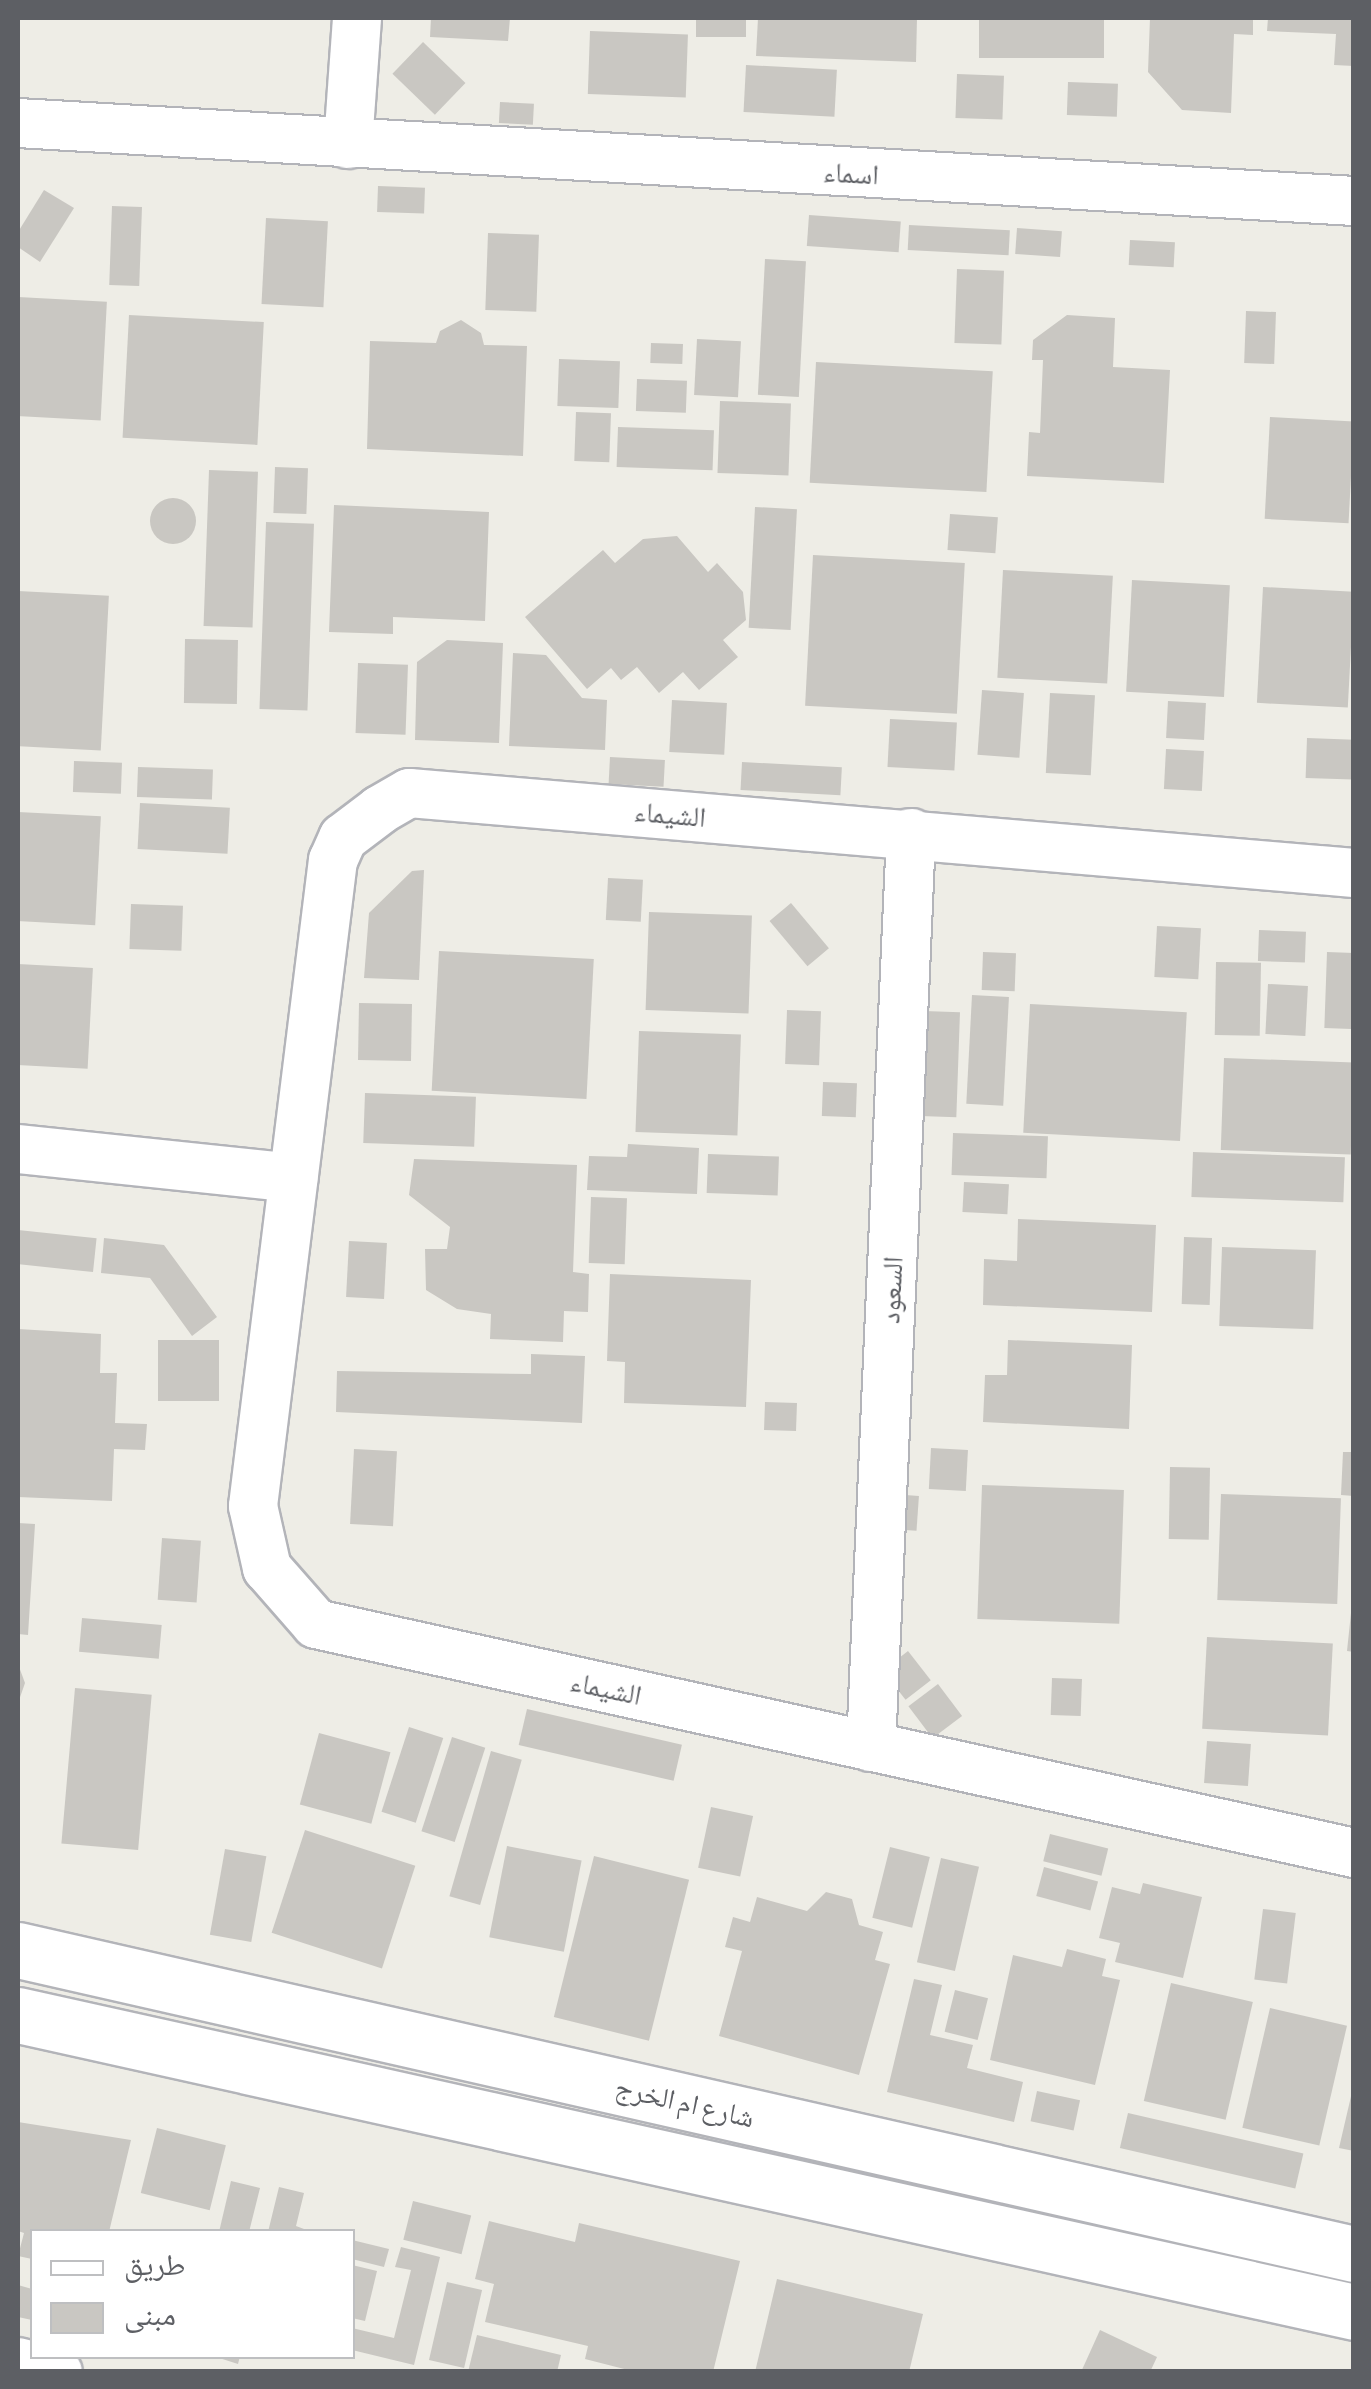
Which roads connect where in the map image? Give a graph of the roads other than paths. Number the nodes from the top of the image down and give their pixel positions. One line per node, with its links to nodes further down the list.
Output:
1 (356, 18): 3 (street)
2 (18, 123): 3 (street, اسماء)
3 (348, 144): 4 (street, اسماء)
4 (1354, 201)
5 (912, 834): 6 (street, الشيماء); 8 (street, الشيماء); 9 (street, السعود)
6 (1354, 872)
7 (18, 1150): 8 (street)
8 (293, 1178): 9 (street, الشيماء)
9 (871, 1747): 10 (street, الشيماء)
10 (1354, 1853)
11 (18, 1950): 13 (street, شارع ام الخرج)
12 (18, 2014): 14 (street)
13 (1354, 2254)
14 (1354, 2312)
15 (18, 2362): 16 (street)
16 (58, 2372)

